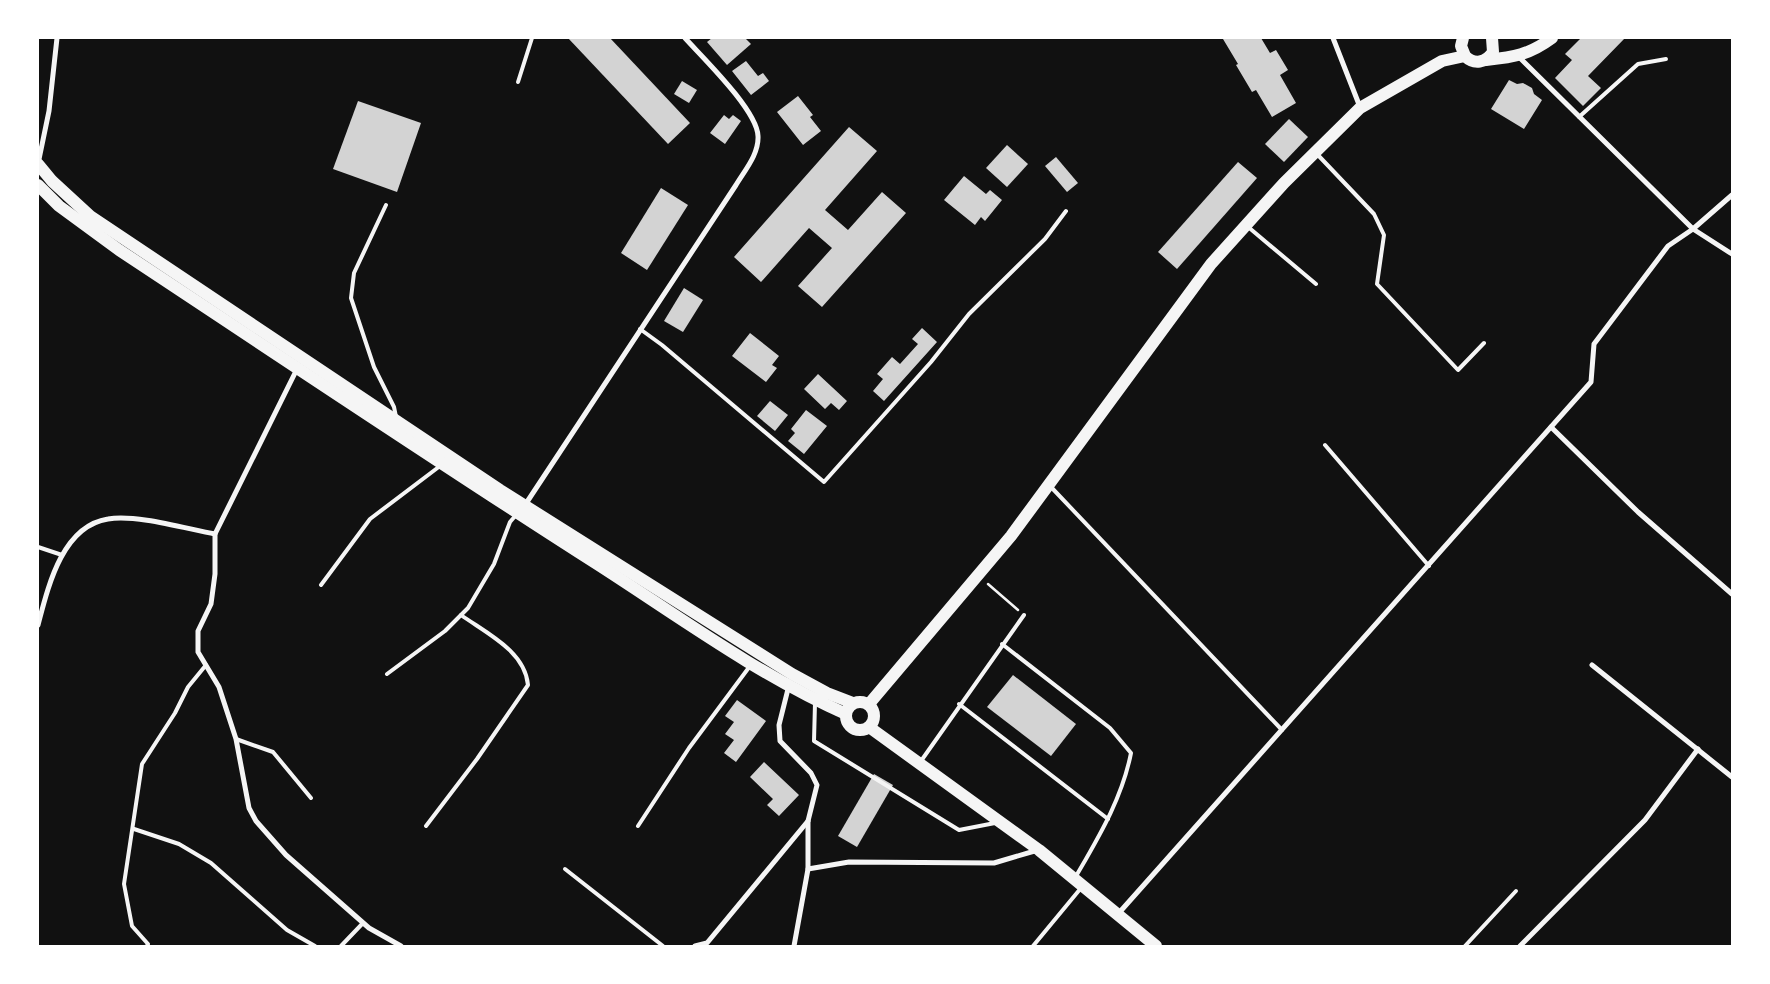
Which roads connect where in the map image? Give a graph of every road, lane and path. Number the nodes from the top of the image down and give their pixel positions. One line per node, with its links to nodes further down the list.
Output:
1 (57, 38): 16 (street)
2 (532, 38): 12 (lane)
3 (685, 38): 26 (street)
4 (1333, 38): 13 (street)
5 (1463, 38): 8 (main road)
6 (1492, 38): 11 (main road)
7 (1552, 38): 9 (main road)
8 (1465, 56): 11 (main road); 13 (main road)
9 (1518, 57): 11 (main road); 14 (street)
10 (1666, 59): 14 (lane)
11 (1486, 60)
12 (518, 82)
13 (1360, 108): 15 (main road)
14 (1578, 117): 23 (street)
15 (1315, 152): 22 (main road); 27 (lane)
16 (38, 165): 17 (street); 28 (main road)
17 (38, 172)
18 (38, 185): 28 (main road)
19 (1732, 195): 23 (street)
20 (386, 205): 29 (lane)
21 (1066, 211): 26 (lane)
22 (1246, 225): 25 (lane); 33 (main road)
23 (1693, 229): 24 (street); 30 (street)
24 (1732, 254)
25 (1316, 284)
26 (640, 329): 34 (street)
27 (1484, 343)
28 (300, 362): 29 (main road); 35 (street)
29 (396, 425): 32 (main road); 34 (main road)
30 (1551, 427): 38 (street); 41 (street)
31 (1325, 445): 38 (lane)
32 (444, 463): 34 (main road); 39 (lane)
33 (1050, 485): 52 (main road); 56 (lane)
34 (521, 510): 42 (lane); 46 (main road); 54 (main road)
35 (215, 534): 37 (street); 47 (street)
36 (38, 548): 37 (lane)
37 (62, 555): 44 (street)
38 (1428, 566): 56 (street)
39 (321, 585)
40 (989, 585): 43 (path)
41 (1732, 594)
42 (461, 615): 49 (lane); 65 (lane)
43 (1024, 616): 45 (lane)
44 (38, 625)
45 (1002, 644): 53 (lane); 62 (lane)
46 (752, 663): 50 (main road); 66 (lane)
47 (206, 665): 57 (street); 67 (lane)
48 (1592, 665): 58 (street)
49 (387, 674)
50 (789, 684): 51 (main road); 63 (street)
51 (816, 701): 54 (main road); 64 (lane)
52 (869, 704): 54 (main road); 55 (main road)
53 (959, 704): 59 (lane); 62 (lane)
54 (849, 708): 55 (main road)
55 (869, 727): 59 (main road)
56 (1282, 730): 73 (street)
57 (236, 739): 61 (lane); 74 (street)
58 (1698, 749): 60 (street); 86 (street)
59 (920, 763): 64 (main road)
60 (1732, 777)
61 (311, 798)
62 (1108, 819): 71 (lane)
63 (808, 820): 70 (street); 75 (street)
64 (1002, 822): 68 (main road)
65 (426, 826)
66 (638, 826)
67 (134, 828): 76 (lane); 77 (lane)
68 (1039, 850): 70 (street); 71 (main road)
69 (566, 869): 80 (lane)
70 (808, 869): 82 (street)
71 (1079, 881): 73 (main road); 83 (lane)
72 (1516, 891): 85 (lane)
73 (1118, 914): 84 (main road)
74 (363, 923): 78 (lane); 79 (street)
75 (706, 945): 81 (street)
76 (149, 946)
77 (315, 946)
78 (341, 946)
79 (401, 946)
80 (664, 946)
81 (696, 946)
82 (794, 946)
83 (1033, 946)
84 (1156, 946)
85 (1465, 946)
86 (1520, 946)

